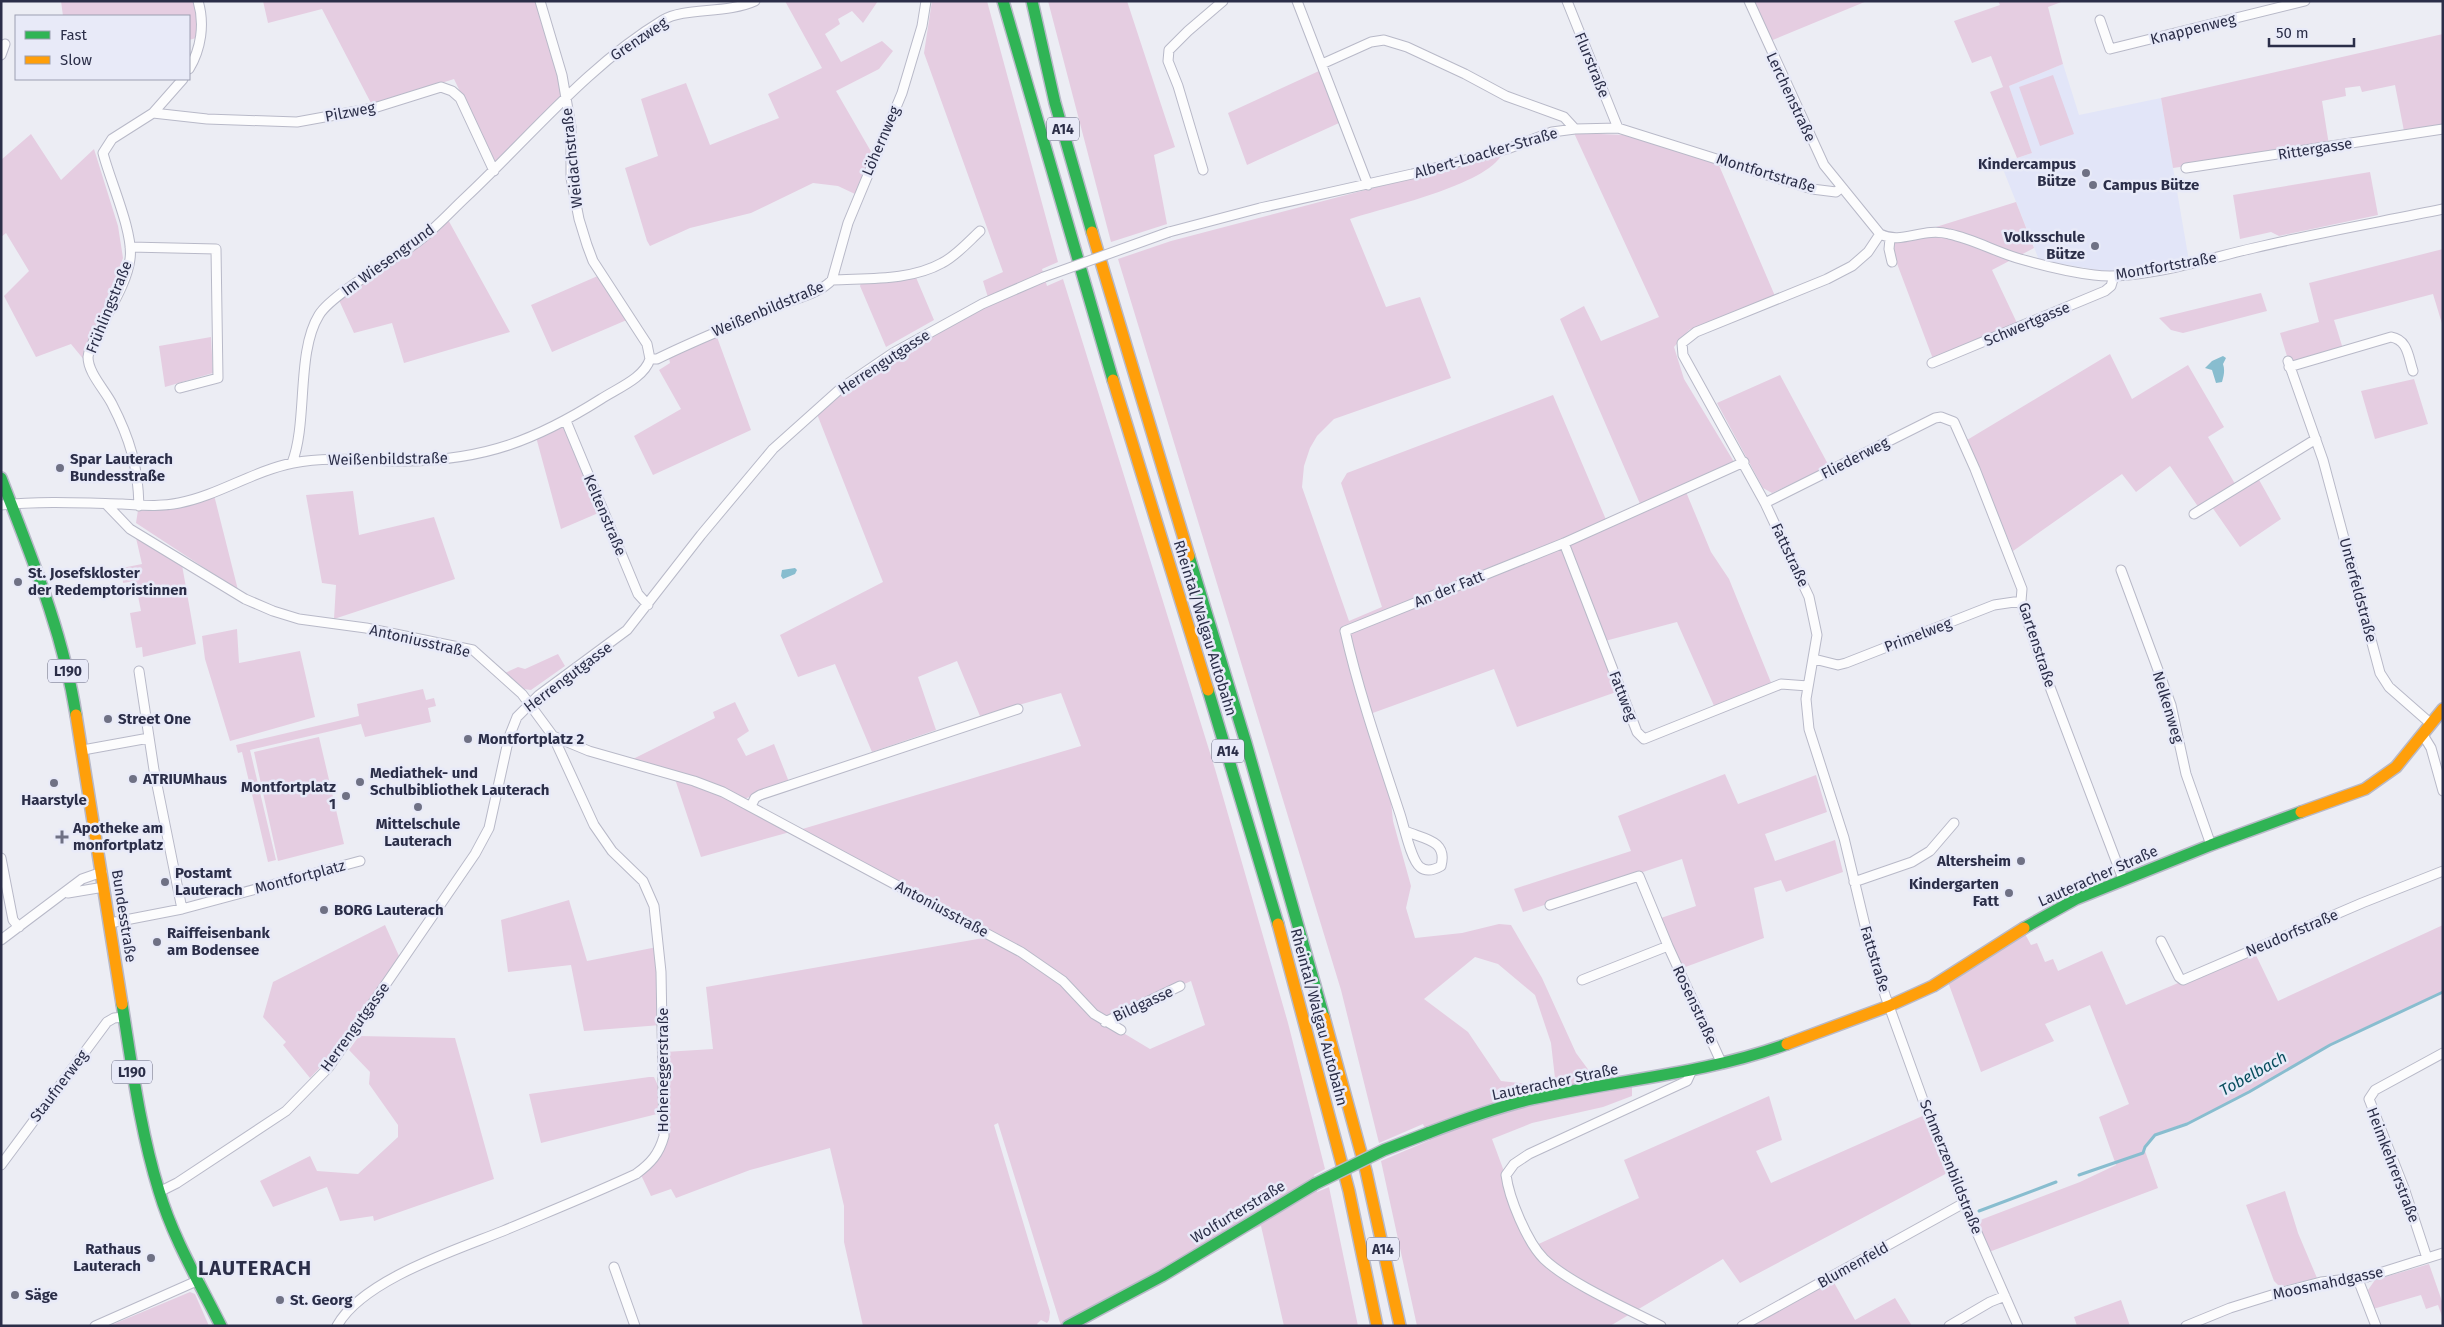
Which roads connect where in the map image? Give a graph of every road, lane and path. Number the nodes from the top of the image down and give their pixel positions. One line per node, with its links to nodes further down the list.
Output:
1 (198, 1): 16 (street)
2 (540, 1): 18 (street, Weidachstraße)
3 (755, 1): 18 (street, Grenzweg)
4 (926, 1): 36 (street, Löhernweg)
5 (1003, 1): 111 (main road, Rheintal/Walgau Autobahn / A14)
6 (1032, 1): 112 (main road, Rheintal/Walgau Autobahn / A14)
7 (1223, 1): 24 (street)
8 (1297, 1): 15 (street)
9 (1567, 1): 20 (street, Flurstraße)
10 (1749, 1): 27 (street, Lerchenstraße)
11 (2305, 1): 12 (street, Knappenweg)
12 (2100, 20)
13 (5, 44): 14 (street)
14 (1, 55)
15 (1322, 64): 22 (street); 26 (street)
16 (190, 67)
17 (182, 80): 19 (street, Frühlingstraße)
18 (566, 99): 25 (street, Im Wiesengrund); 37 (street, Weidachstraße)
19 (153, 113): 25 (street, Pilzweg); 32 (street, Frühlingstraße)
20 (1618, 128): 22 (street, Montfortstraße); 27 (street, Montfortstraße)
21 (2443, 129): 23 (street, Rittergasse)
22 (1575, 130): 26 (street, Albert-Loacker-Straße)
23 (2186, 168)
24 (1203, 170)
25 (494, 171): 45 (street, Im Wiesengrund)
26 (1368, 185): 35 (street, Albert-Loacker-Straße, bridge)
27 (1841, 188): 30 (street)
28 (2443, 209): 34 (street, Montfortstraße)
29 (980, 231): 36 (street, Weißenbildstraße)
30 (1880, 234): 31 (street); 44 (street, Fattstraße)
31 (1890, 239): 33 (street); 34 (street, Montfortstraße)
32 (130, 247): 40 (street); 50 (street, Frühlingstraße)
33 (1892, 262)
34 (2114, 276): 38 (street, Schwertgasse)
35 (1044, 277): 55 (street, Herrengutgasse)
36 (832, 280): 37 (street, Weißenbildstraße)
37 (650, 359): 42 (street, Weißenbildstraße)
38 (1932, 363)
39 (2413, 371): 43 (street, Unterfeldstraße)
40 (180, 388)
41 (1946, 418): 47 (street, Fliederweg); 54 (street, Gartenstraße)
42 (566, 421): 45 (street, Weißenbildstraße); 55 (street, Keltenstraße)
43 (2316, 440): 51 (street); 62 (street, Unterfeldstraße)
44 (1744, 462): 47 (street, Fattstraße); 52 (street, An der Fatt)
45 (292, 463): 50 (street, Weißenbildstraße)
46 (1, 478): 49 (main road, Bundesstraße / L190)
47 (1766, 503): 56 (street, Fattstraße)
48 (106, 504): 49 (street, Weißenbildstraße); 50 (street, Weißenbildstraße); 59 (street, Antoniusstraße)
49 (7, 505): 66 (main road, Bundesstraße / L190)
50 (139, 506)
51 (2194, 514)
52 (1564, 543): 58 (street, Fattweg); 70 (street, An der Fatt)
53 (2121, 570): 71 (street, Nelkenweg)
54 (2021, 601): 56 (street, Primelweg); 76 (street, Gartenstraße)
55 (648, 605): 59 (street, Herrengutgasse)
56 (1814, 659): 58 (street, Fattstraße)
57 (139, 671): 65 (street)
58 (1808, 686): 77 (street, Fattstraße)
59 (530, 704): 64 (street, Antoniusstraße); 98 (street, Herrengutgasse)
60 (1018, 709): 68 (street)
61 (2443, 709): 62 (main road, Lauteracher Straße)
62 (2430, 724): 63 (main road, Lauteracher Straße)
63 (2423, 735): 67 (street); 71 (main road, Lauteracher Straße)
64 (553, 736): 68 (street, Antoniusstraße); 108 (street, Hoheneggerstraße)
65 (149, 738): 66 (street); 81 (street)
66 (83, 750): 75 (main road, Bundesstraße / L190)
67 (2443, 791)
68 (751, 806): 91 (street, Antoniusstraße)
69 (1954, 823): 77 (street)
70 (1405, 831): 70 (street, An der Fatt)
71 (2211, 845): 76 (main road, Lauteracher Straße)
72 (1, 858): 83 (street)
73 (360, 861): 81 (street, Montfortplatz)
74 (2443, 871): 85 (street, Neudorfstraße)
75 (102, 872): 78 (main road, Bundesstraße / L190); 79 (street)
76 (2123, 878): 89 (main road, Lauteracher Straße)
77 (1854, 882): 89 (street, Fattstraße)
78 (104, 887): 79 (street); 82 (main road, Bundesstraße / L190)
79 (63, 894): 83 (street)
80 (1550, 905): 86 (street, Rosenstraße)
81 (182, 909): 82 (street, Montfortplatz)
82 (110, 923): 90 (main road, Bundesstraße / L190)
83 (18, 927): 84 (street)
84 (1, 940)
85 (2160, 941)
86 (1668, 946): 87 (street, Rosenstraße); 94 (street, Rosenstraße)
87 (1582, 980)
88 (1180, 986): 91 (street, Bildgasse)
89 (1889, 1006): 94 (main road, Lauteracher Straße); 99 (street, Schmerzenbildstraße)
90 (124, 1017): 97 (street, Staufnerweg); 98 (main road, Bundesstraße / L190)
91 (1105, 1022): 92 (street, Antoniusstraße)
92 (1121, 1030)
93 (2443, 1053): 101 (street, Heimkehrerstraße)
94 (1722, 1064): 95 (main road, Lauteracher Straße)
95 (1692, 1070): 96 (main road, Lauteracher Straße); 113 (street)
96 (1428, 1133): 110 (main road, Wolfurterstraße, bridge)
97 (1, 1165)
98 (159, 1192): 104 (main road, Bundesstraße / L190)
99 (1964, 1203): 105 (street, Schmerzenbildstraße); 114 (street, Blumenfeld)
100 (2443, 1253): 101 (street, Moosmahdgasse)
101 (2427, 1258): 103 (street, Moosmahdgasse)
102 (614, 1267): 109 (street)
103 (2357, 1277): 117 (street, Moosmahdgasse); 118 (street)
104 (199, 1280): 106 (street); 107 (main road, Bundesstraße / L190)
105 (2006, 1296): 115 (street); 116 (street, Schmerzenbildstraße)
106 (95, 1326)
107 (221, 1326)
108 (337, 1326)
109 (635, 1326)
110 (1068, 1326)
111 (1377, 1326)
112 (1400, 1326)
113 (1660, 1326)
114 (1742, 1326)
115 (1948, 1326)
116 (2018, 1326)
117 (2186, 1326)
118 (2376, 1326)

